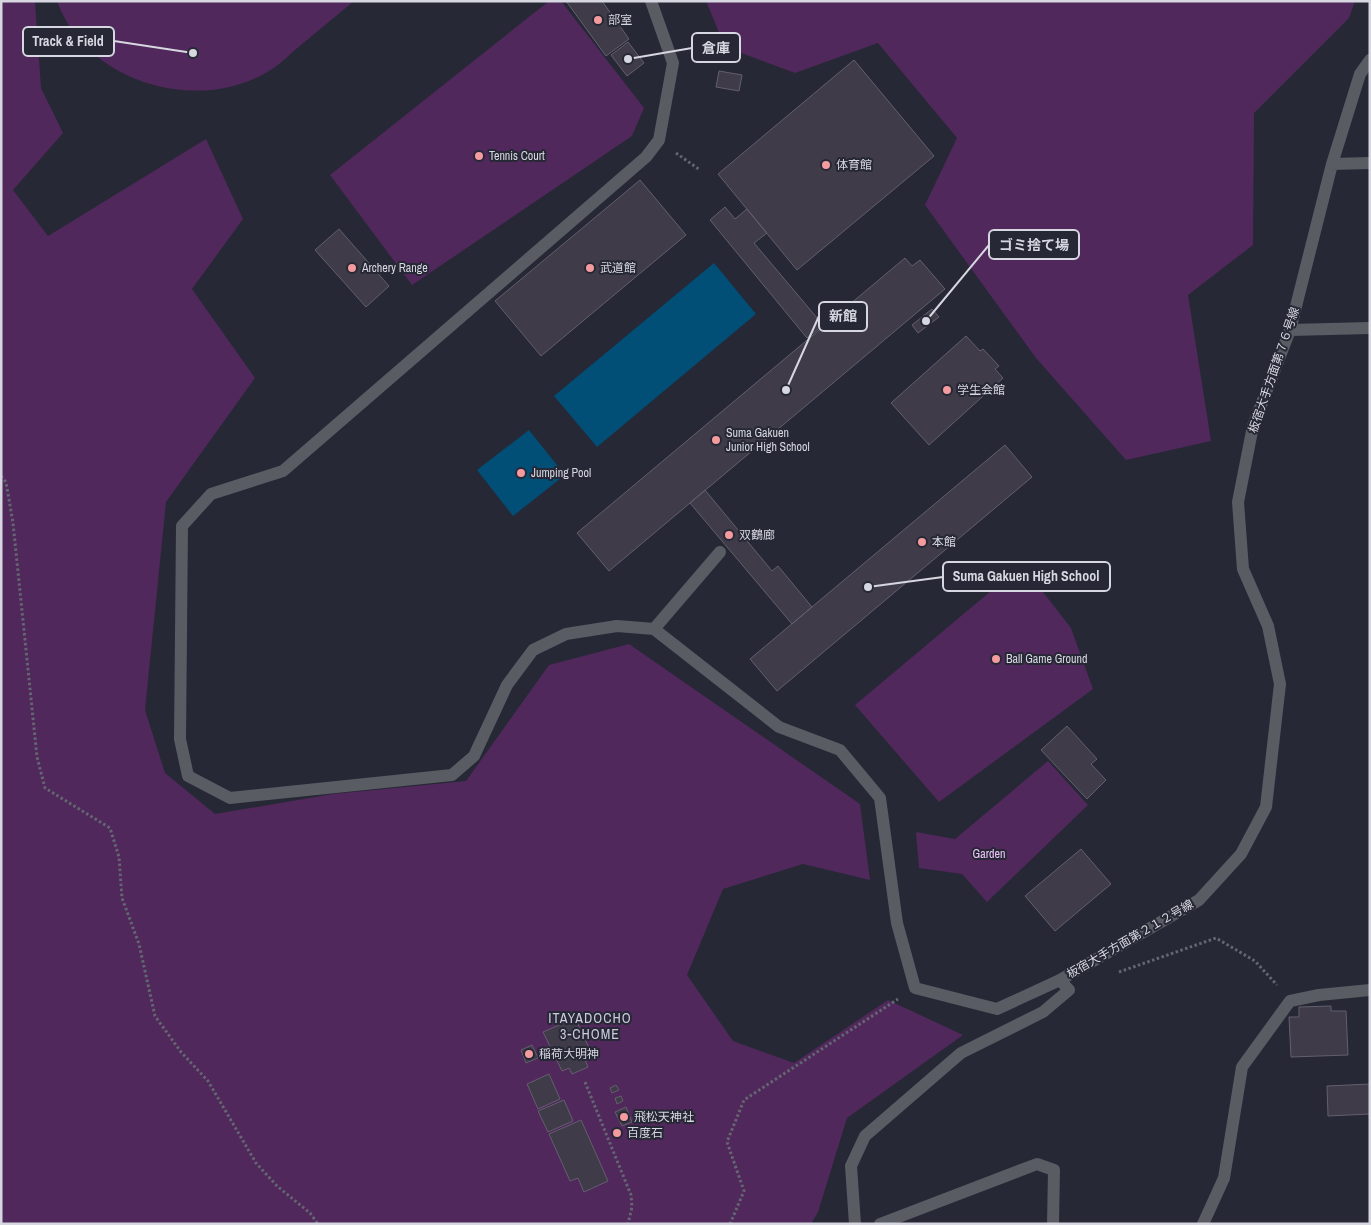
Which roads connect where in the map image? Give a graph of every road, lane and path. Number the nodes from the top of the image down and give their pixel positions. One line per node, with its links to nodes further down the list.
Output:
1 (651, 1): 3 (street)
2 (1370, 60): 5 (street, 板宿大手方面第７６号線)
3 (659, 140): 6 (path); 12 (street)
4 (1370, 163): 5 (street)
5 (1332, 164): 8 (street, 板宿大手方面第７６号線)
6 (700, 170)
7 (1370, 328): 8 (street)
8 (1290, 330): 11 (street, 板宿大手方面第７６号線)
9 (1, 476): 19 (path)
10 (720, 552): 12 (street)
11 (1268, 626): 14 (street, 板宿大手方面第２１２号線)
12 (654, 629): 15 (street)
13 (1115, 974): 17 (path)
14 (1060, 980): 15 (street); 22 (street, 板宿大手方面第２１２号線)
15 (915, 988): 21 (path)
16 (1370, 990): 17 (street)
17 (1290, 1001): 25 (street)
18 (586, 1082): 20 (path)
19 (318, 1224)
20 (628, 1224)
21 (730, 1224)
22 (855, 1224)
23 (880, 1224): 24 (street)
24 (1053, 1224)
25 (1203, 1224)

